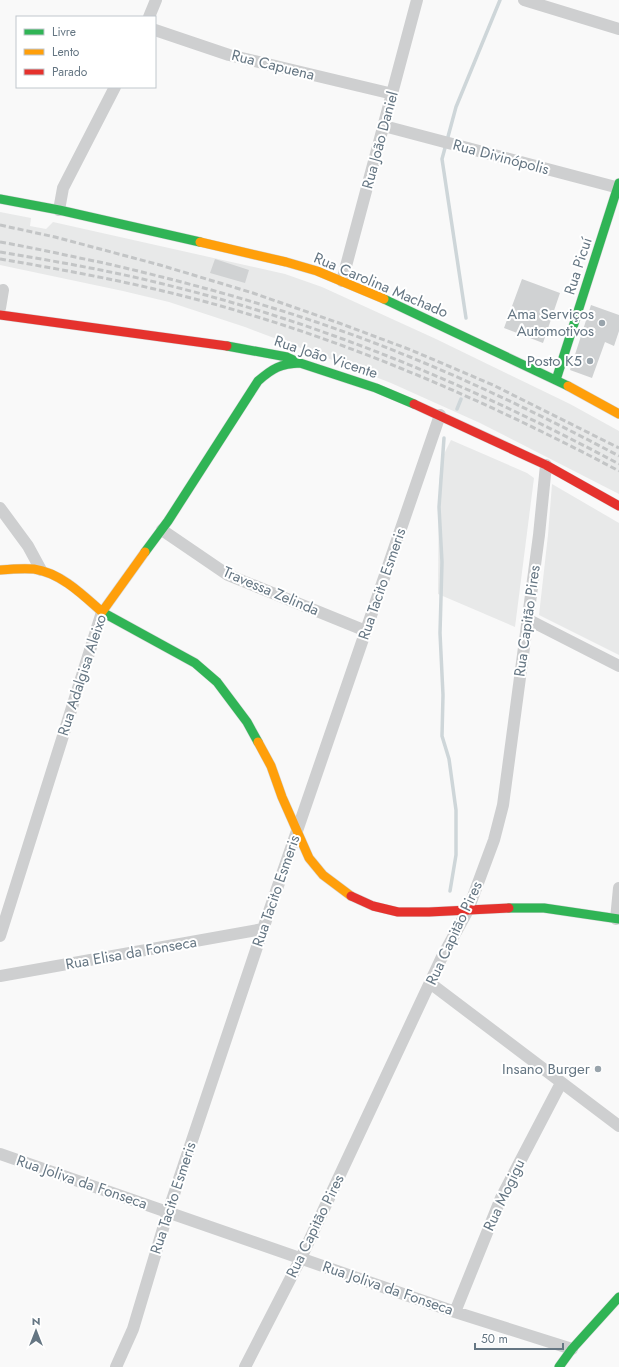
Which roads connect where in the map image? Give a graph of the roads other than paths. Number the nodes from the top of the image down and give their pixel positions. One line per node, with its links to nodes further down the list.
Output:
1 (156, 0): 4 (street)
2 (417, 0): 8 (street, Rua João Daniel)
3 (524, 0): 5 (street)
4 (149, 16)
5 (619, 29)
6 (156, 30): 8 (street, Rua Capuena)
7 (114, 88): 12 (street)
8 (393, 94): 9 (street, Rua João Daniel)
9 (384, 126): 10 (street, Rua Divinópolis); 13 (street, Rua João Daniel)
10 (619, 186): 19 (main road, Rua Picuí)
11 (0, 199): 12 (main road, Rua Carolina Machado)
12 (59, 210): 13 (main road, Rua Carolina Machado)
13 (342, 281): 19 (main road, Rua Carolina Machado)
14 (3, 290): 15 (street)
15 (0, 308)
16 (0, 315): 17 (main road, Rua João Vicente)
17 (248, 349): 18 (main road, Rua João Vicente); 20 (main road)
18 (300, 363): 20 (main road, Rua Adalgisa Aleixo); 21 (main road, Rua João Vicente)
19 (556, 380): 22 (main road, Rua Carolina Machado)
20 (258, 381): 26 (main road, Rua Adalgisa Aleixo)
21 (440, 414): 23 (main road, Rua João Vicente); 31 (street, Rua Tacito Esmeris)
22 (619, 414)
23 (546, 465): 24 (main road, Rua João Vicente); 30 (street, Rua Capitão Pires)
24 (619, 506)
25 (0, 508): 28 (street)
26 (162, 530): 29 (main road, Rua Adalgisa Aleixo); 31 (street, Travessa Zelinda)
27 (0, 570): 28 (main road)
28 (41, 570): 29 (main road)
29 (102, 612): 33 (main road); 38 (street, Rua Adalgisa Aleixo)
30 (527, 619): 32 (street); 35 (street, Rua Capitão Pires)
31 (366, 631): 33 (street, Rua Tacito Esmeris)
32 (619, 666)
33 (297, 831): 35 (main road); 37 (street, Rua Tacito Esmeris)
34 (619, 888): 36 (street)
35 (468, 910): 36 (main road); 40 (street, Rua Capitão Pires)
36 (617, 919)
37 (263, 929): 39 (street, Rua Elisa da Fonseca); 44 (street, Rua Tacito Esmeris)
38 (0, 936)
39 (0, 976)
40 (430, 983): 41 (street); 45 (street, Rua Capitão Pires)
41 (561, 1083): 42 (street); 47 (street, Rua Mogigu)
42 (619, 1126)
43 (0, 1154): 44 (street, Rua Joliva da Fonseca)
44 (168, 1212): 45 (street, Rua Joliva da Fonseca); 49 (street, Rua Tacito Esmeris)
45 (301, 1258): 47 (street, Rua Joliva da Fonseca); 50 (street, Rua Capitão Pires)
46 (619, 1297): 48 (main road)
47 (455, 1312): 48 (street, Rua Joliva da Fonseca)
48 (572, 1349): 51 (main road)
49 (116, 1367)
50 (245, 1367)
51 (559, 1367)

